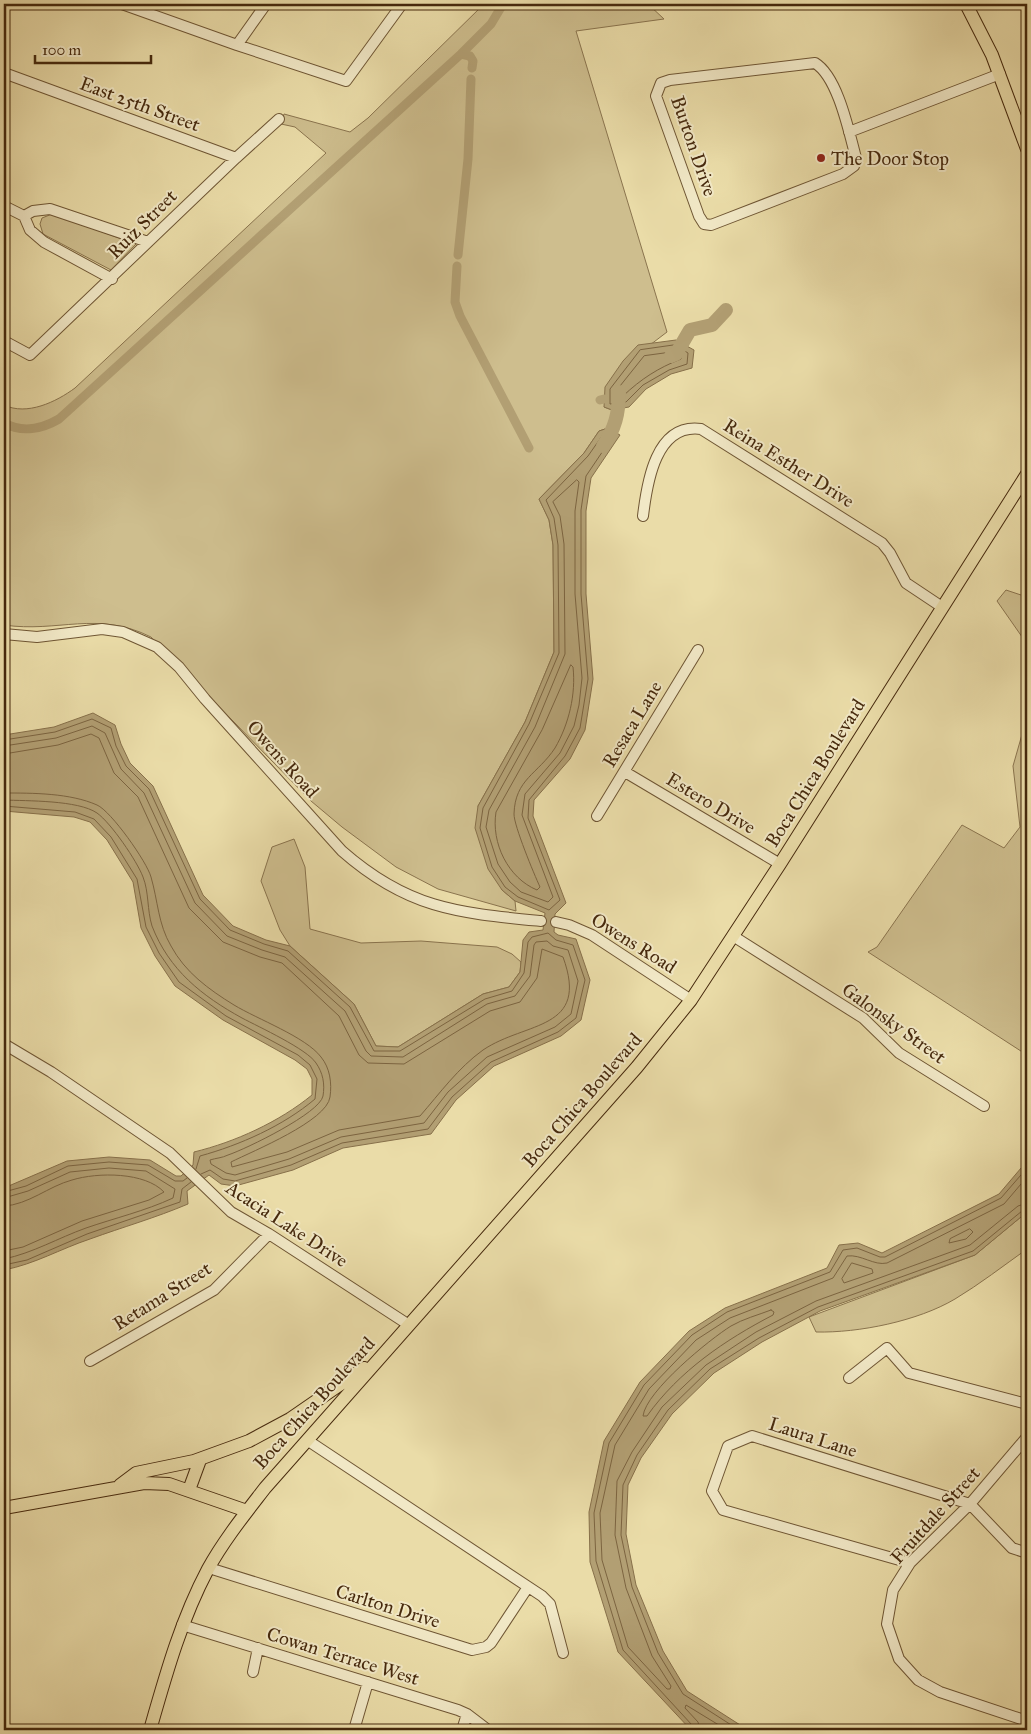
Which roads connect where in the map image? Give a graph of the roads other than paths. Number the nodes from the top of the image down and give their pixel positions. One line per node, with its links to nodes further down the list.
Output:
1 (122, 4): 5 (street)
2 (266, 4): 6 (street)
3 (402, 4): 6 (street)
4 (966, 4): 8 (main road)
5 (136, 6): 6 (street)
6 (237, 45)
7 (4, 73): 12 (street, East 25th Street)
8 (1000, 74): 10 (street); 11 (main road)
9 (279, 119): 12 (street, Ruiz Street)
10 (848, 132): 10 (street, Burton Drive)
11 (1027, 149)
12 (236, 158): 15 (street, Ruiz Street)
13 (4, 206): 14 (street)
14 (24, 216): 15 (street); 16 (street)
15 (148, 242): 16 (street, Ruiz Street)
16 (112, 279): 17 (street, Ruiz Street)
17 (4, 342)
18 (1027, 474): 20 (main road, Boca Chica Boulevard)
19 (643, 516): 20 (street, Reina Esther Drive)
20 (942, 607): 25 (main road, Boca Chica Boulevard)
21 (4, 634): 26 (street, Owens Road)
22 (698, 650): 23 (street, Resaca Lane)
23 (625, 772): 24 (street, Resaca Lane); 25 (street, Estero Drive)
24 (596, 816)
25 (780, 864): 28 (main road, Boca Chica Boulevard)
26 (541, 921)
27 (556, 922): 29 (street, Owens Road)
28 (733, 936): 29 (main road, Boca Chica Boulevard); 31 (street, Galonsky Street)
29 (691, 1000): 33 (main road, Boca Chica Boulevard)
30 (4, 1044): 32 (street, Acacia Lake Drive)
31 (984, 1106)
32 (269, 1234): 33 (street, Acacia Lake Drive); 35 (street, Retama Street)
33 (409, 1325): 34 (main road, Boca Chica Boulevard)
34 (380, 1357): 39 (main road, Boca Chica Boulevard); 40 (main road)
35 (90, 1361)
36 (849, 1378): 37 (street)
37 (1027, 1404)
38 (1027, 1436): 43 (street, Fruitdale Street)
39 (307, 1440): 45 (main road, Boca Chica Boulevard); 49 (street)
40 (200, 1460): 41 (main road); 42 (main road)
41 (120, 1485): 42 (main road); 44 (main road)
42 (189, 1490): 45 (main road)
43 (970, 1504): 46 (street); 47 (street, Fruitdale Street); 47 (street, Laura Lane)
44 (4, 1508)
45 (248, 1511): 48 (main road, Boca Chica Boulevard)
46 (1027, 1554)
47 (910, 1563): 56 (street, Fruitdale Street)
48 (209, 1568): 49 (street, Carlton Drive); 50 (main road, Boca Chica Boulevard)
49 (528, 1586): 52 (street)
50 (182, 1625): 51 (street, Cowan Terrace West); 57 (main road, Boca Chica Boulevard)
51 (258, 1648): 53 (street); 54 (street, Cowan Terrace West)
52 (563, 1653)
53 (253, 1672)
54 (368, 1682): 55 (street, Cowan Terrace West); 58 (street)
55 (467, 1714): 59 (street); 60 (street, Cowan Terrace West)
56 (1027, 1721)
57 (150, 1730)
58 (354, 1730)
59 (462, 1730)
60 (488, 1730)

